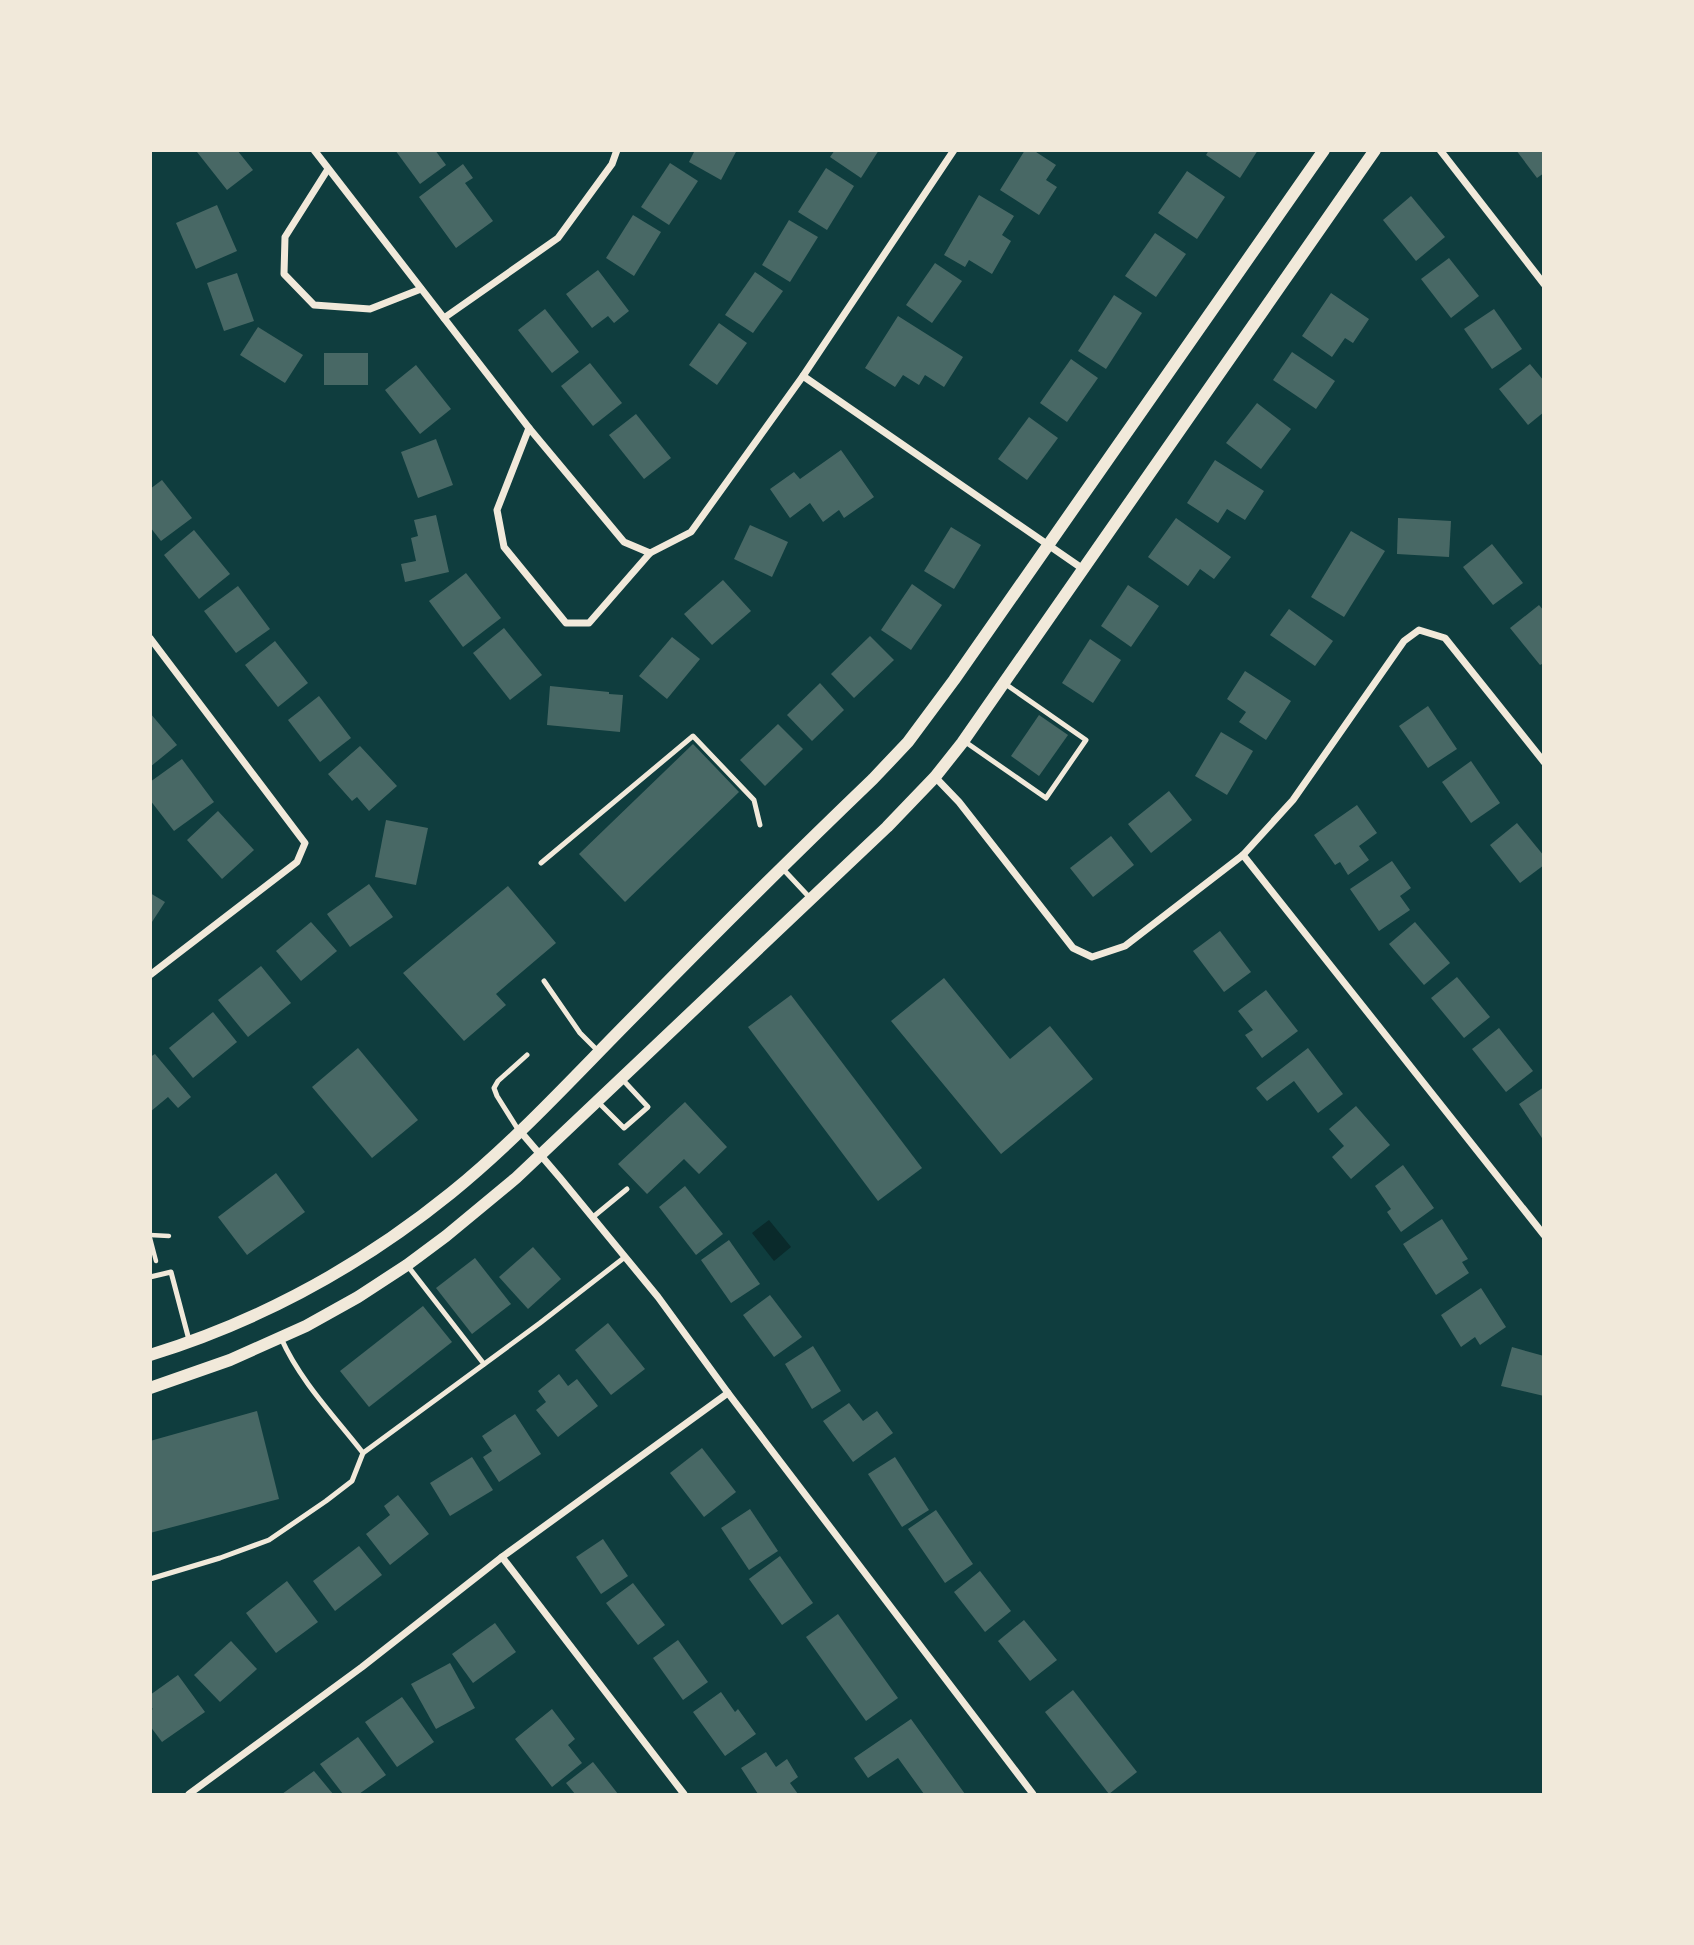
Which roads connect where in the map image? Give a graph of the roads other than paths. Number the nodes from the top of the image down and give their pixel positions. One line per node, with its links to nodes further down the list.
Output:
1 (314, 150): 7 (street)
2 (617, 150): 10 (street)
3 (954, 150): 11 (street)
4 (1324, 150): 13 (street)
5 (1375, 150): 15 (street)
6 (1440, 150): 8 (street)
7 (328, 169): 9 (street); 9 (street)
8 (1544, 284)
9 (421, 289): 10 (street)
10 (444, 318): 12 (street)
11 (803, 376): 13 (street); 14 (street)
12 (528, 428): 14 (street); 14 (street)
13 (1048, 545): 15 (street); 24 (street)
14 (650, 553)
15 (1083, 569): 17 (street)
16 (150, 638): 26 (street)
17 (1004, 683): 18 (street); 18 (lane)
18 (964, 741): 20 (street)
19 (1544, 762): 22 (street)
20 (935, 777): 22 (street); 25 (street)
21 (761, 825): 23 (lane)
22 (1243, 855): 36 (street)
23 (541, 863)
24 (782, 868): 25 (lane); 28 (street)
25 (811, 899): 30 (street)
26 (150, 975)
27 (544, 981): 28 (lane)
28 (598, 1052): 32 (street)
29 (527, 1055): 32 (lane)
30 (622, 1078): 31 (street); 31 (lane)
31 (597, 1101): 33 (street)
32 (519, 1130): 33 (street); 41 (street)
33 (540, 1154): 35 (street); 38 (street)
34 (627, 1189): 35 (lane)
35 (593, 1217): 37 (street)
36 (1544, 1235)
37 (625, 1257): 43 (lane); 45 (street)
38 (407, 1265): 40 (street); 43 (lane)
39 (150, 1277): 41 (lane)
40 (281, 1338): 44 (street); 46 (lane)
41 (190, 1342): 42 (street)
42 (150, 1355)
43 (484, 1364): 46 (lane)
44 (150, 1388)
45 (728, 1393): 47 (street); 51 (street)
46 (363, 1453): 48 (lane)
47 (502, 1557): 49 (street); 50 (street)
48 (150, 1579)
49 (189, 1794)
50 (684, 1794)
51 (1033, 1794)

